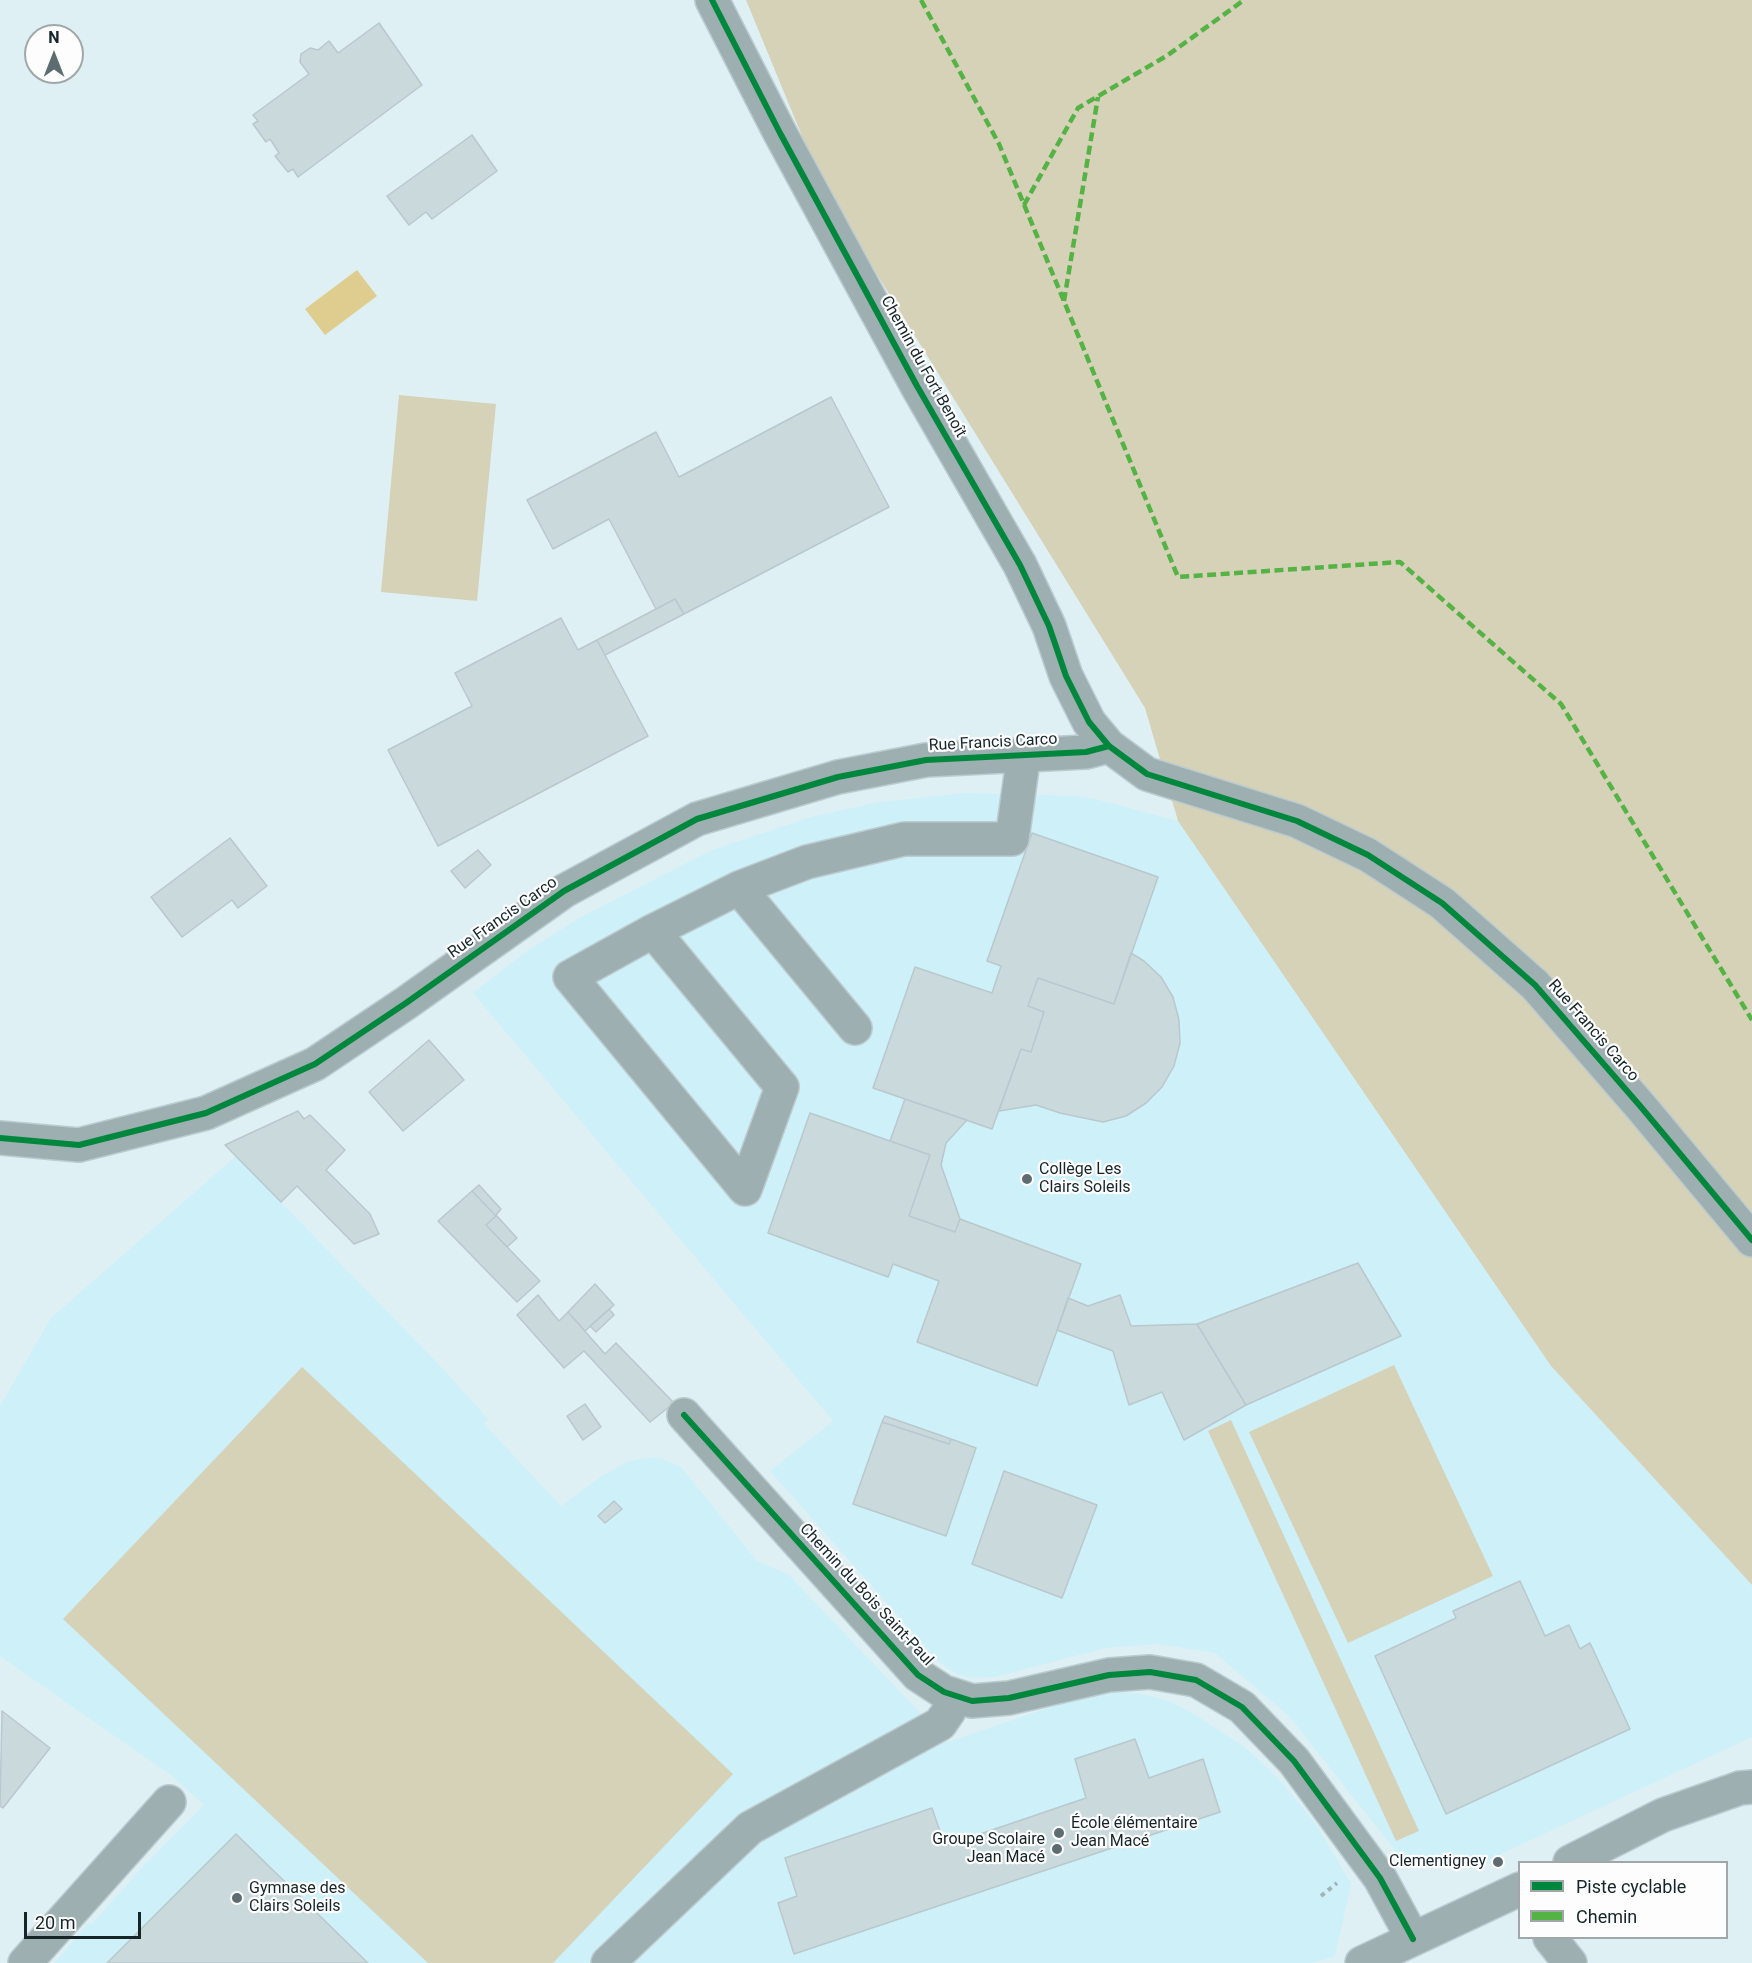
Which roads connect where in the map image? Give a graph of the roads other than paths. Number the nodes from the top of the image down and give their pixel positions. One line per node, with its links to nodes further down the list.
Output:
1 (712, 0): 2 (street, Chemin du Fort Benoît)
2 (1109, 746): 3 (street, Rue Francis Carco); 8 (street, Rue Francis Carco)
3 (1024, 754): 4 (street); 7 (street, Rue Francis Carco)
4 (739, 888): 5 (street); 6 (street)
5 (653, 931): 5 (street)
6 (855, 1029)
7 (0, 1138)
8 (1752, 1240)
9 (684, 1415): 10 (street, Chemin du Bois Saint-Paul)
10 (954, 1695): 15 (street, Chemin du Bois Saint-Paul); 18 (street)
11 (1752, 1787): 13 (street)
12 (169, 1802): 17 (street)
13 (1574, 1861)
14 (1518, 1892): 15 (street)
15 (1413, 1939): 19 (street)
16 (1551, 1939): 20 (street)
17 (25, 1963)
18 (608, 1963)
19 (1362, 1963)
20 (1570, 1963)

